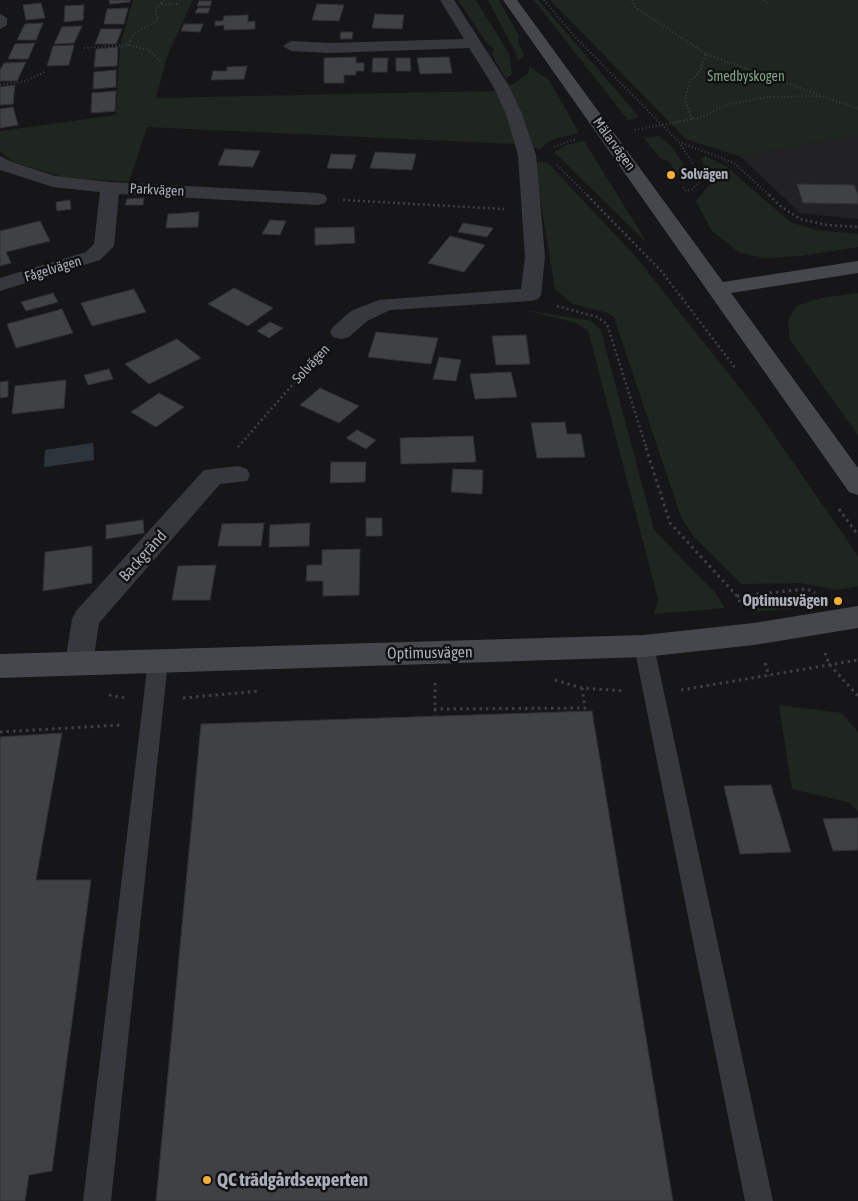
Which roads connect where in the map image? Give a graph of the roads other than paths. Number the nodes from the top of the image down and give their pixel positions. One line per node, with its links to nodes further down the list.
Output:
1 (447, 0): 5 (street)
2 (510, 0): 12 (main road, Mälarvägen)
3 (0, 18): 4 (street)
4 (0, 25)
5 (473, 43): 6 (street); 13 (street, Solvägen)
6 (291, 46)
7 (0, 161): 8 (street, Parkvägen)
8 (110, 188): 9 (street, Parkvägen); 11 (street, Fågelvägen)
9 (318, 199)
10 (858, 267): 12 (main road)
11 (0, 285)
12 (717, 289): 15 (main road, Mälarvägen)
13 (341, 332)
14 (226, 476): 19 (street, Backgränd)
15 (858, 486)
16 (858, 617): 17 (main road, Optimusvägen)
17 (644, 646): 18 (main road, Optimusvägen); 22 (lane)
18 (158, 661): 19 (main road, Optimusvägen); 21 (lane)
19 (79, 663): 20 (main road, Optimusvägen)
20 (0, 666)
21 (97, 1201)
22 (759, 1201)

